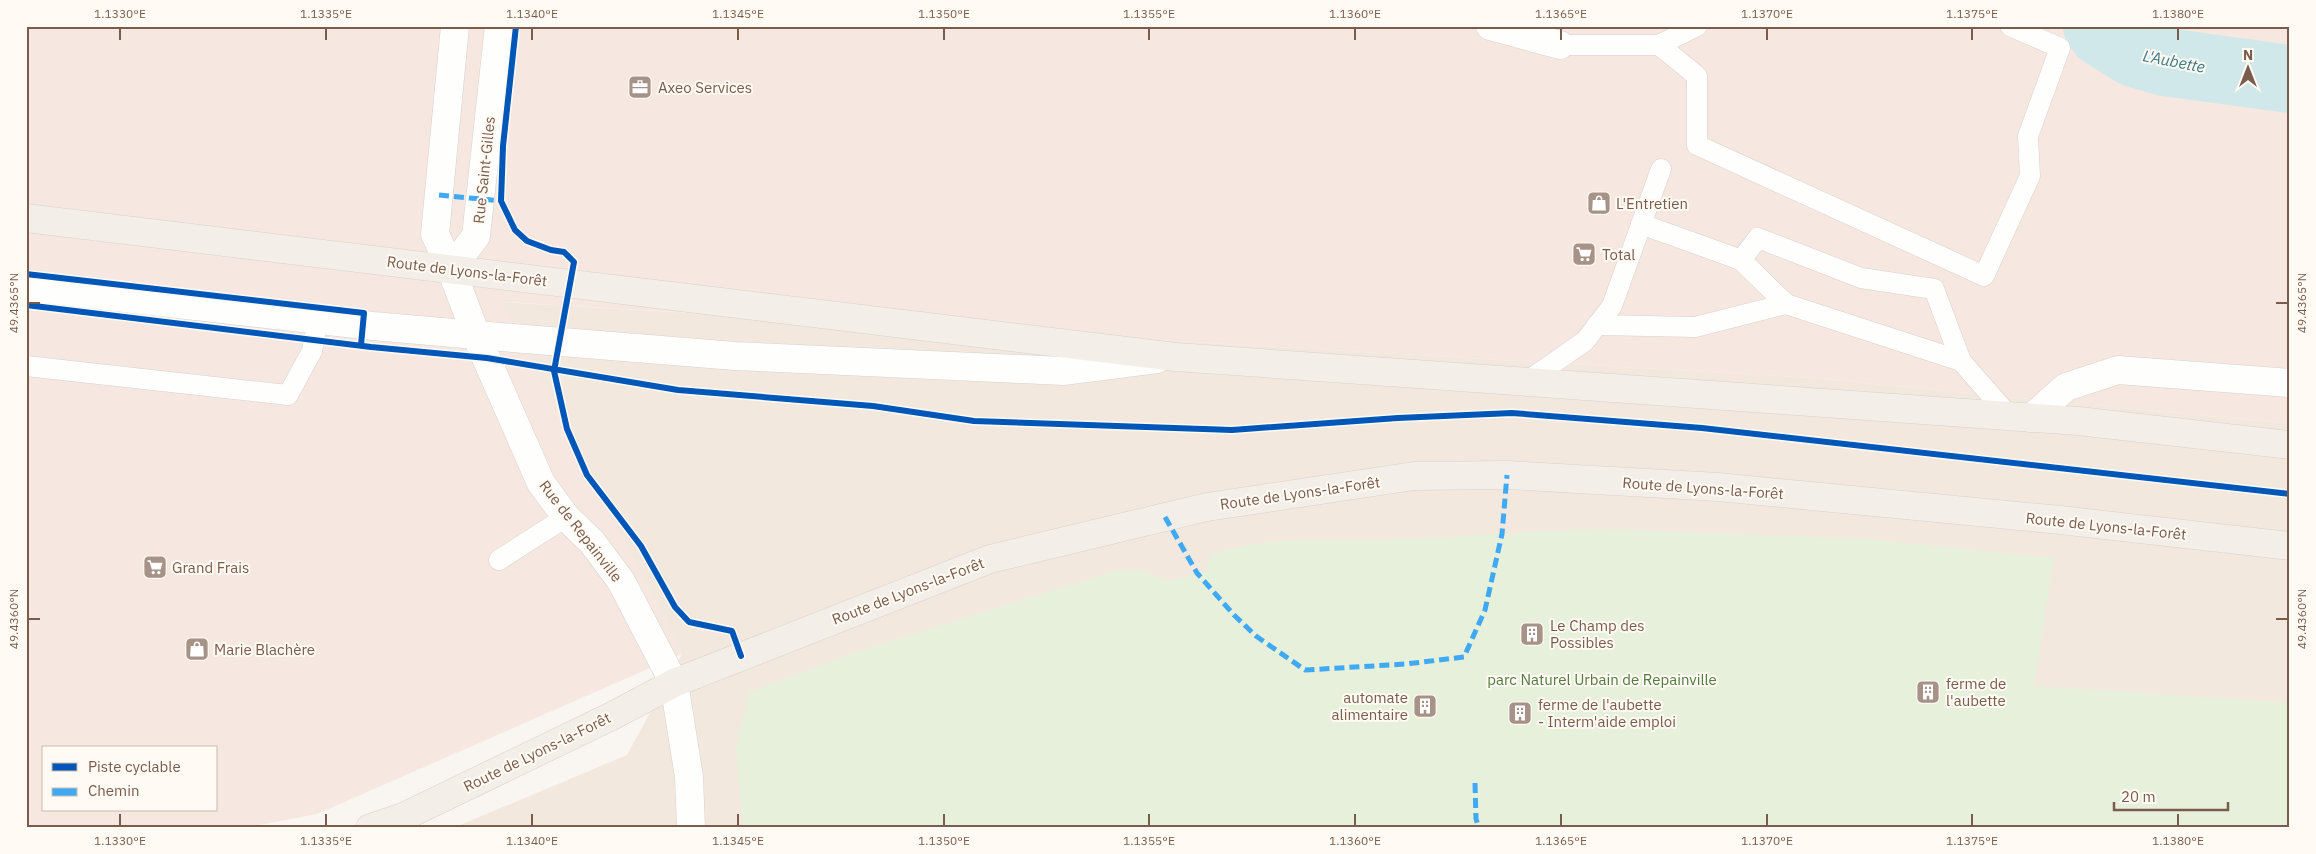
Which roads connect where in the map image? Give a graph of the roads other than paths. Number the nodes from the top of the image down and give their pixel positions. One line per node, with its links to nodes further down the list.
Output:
1 (455, 26): 12 (street)
2 (499, 26): 12 (street, Rue Saint-Gilles)
3 (1490, 26): 6 (street)
4 (1697, 26): 7 (lane)
5 (2010, 26): 7 (lane)
6 (1560, 45): 7 (lane)
7 (1659, 45)
8 (1661, 169): 10 (lane)
9 (26, 218): 12 (main road, Route de Lyons-la-Forêt)
10 (1641, 224): 11 (lane); 16 (lane)
11 (1741, 260): 14 (lane); 19 (lane)
12 (451, 269): 17 (street, Rue de Repainville); 18 (main road, Route de Lyons-la-Forêt)
13 (26, 287): 15 (street, Route de Lyons-la-Forêt)
14 (1786, 304): 16 (lane); 19 (lane)
15 (318, 320): 17 (street, Route de Lyons-la-Forêt); 20 (lane)
16 (1597, 325): 21 (lane)
17 (476, 335): 18 (street, Route de Lyons-la-Forêt); 25 (street, Rue de Repainville)
18 (1176, 357): 21 (main road, Route de Lyons-la-Forêt)
19 (1961, 361): 23 (lane)
20 (26, 366)
21 (1526, 382): 23 (main road, Route de Lyons-la-Forêt)
22 (2290, 383): 23 (street)
23 (2020, 417): 24 (main road, Route de Lyons-la-Forêt)
24 (2290, 445)
25 (566, 517): 27 (lane); 28 (street, Rue de Repainville)
26 (2290, 546): 28 (main road, Route de Lyons-la-Forêt)
27 (499, 560)
28 (674, 683): 29 (street, Rue de Repainville); 30 (main road, Route de Lyons-la-Forêt)
29 (690, 827)
30 (370, 828)

